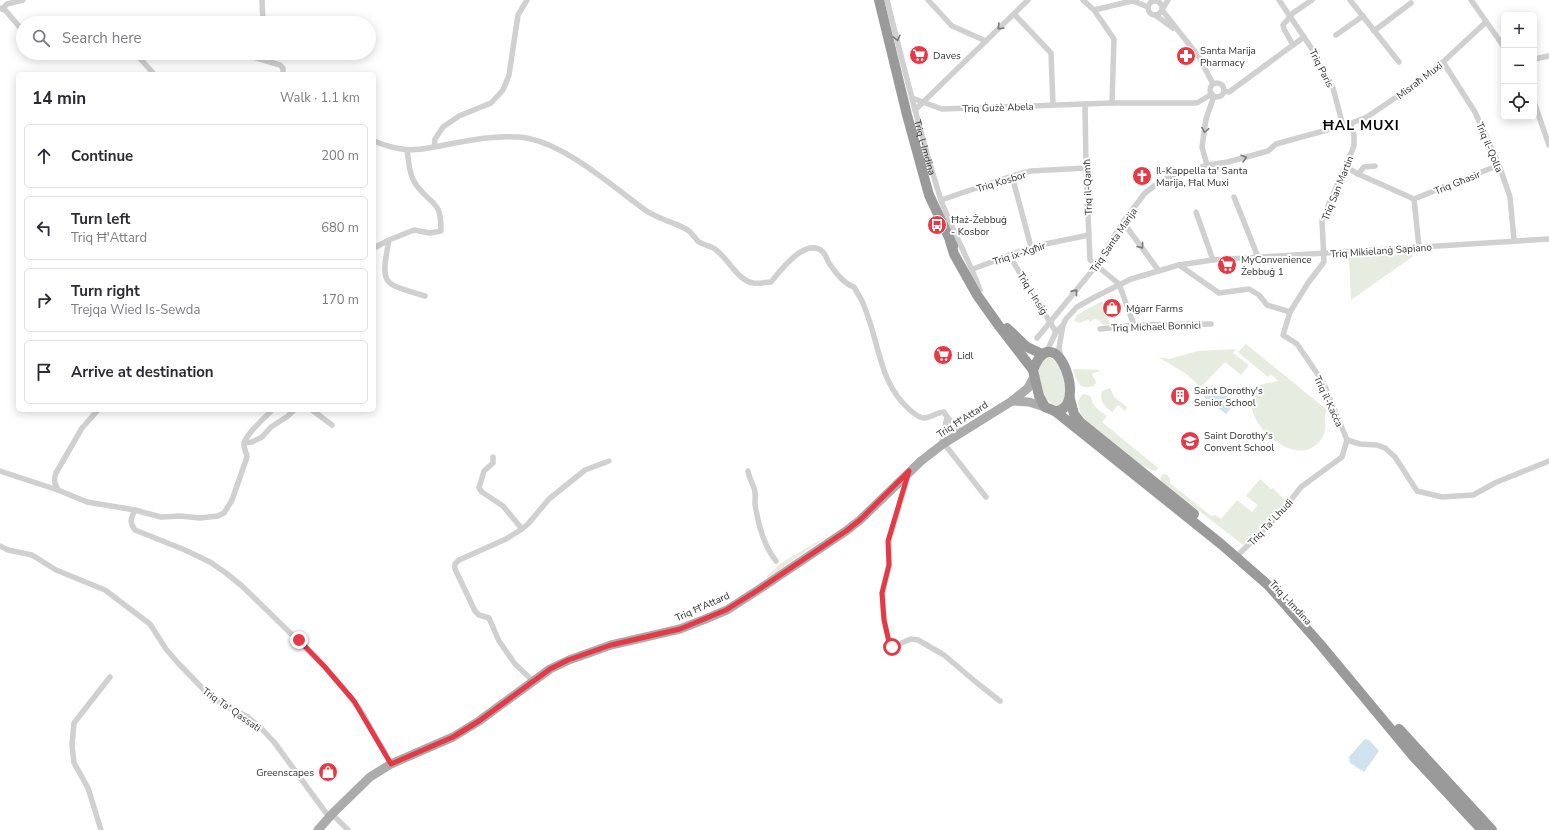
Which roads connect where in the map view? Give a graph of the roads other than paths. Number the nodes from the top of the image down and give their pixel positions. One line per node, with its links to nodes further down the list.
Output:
1 (23, 0): 19 (street)
2 (262, 0): 24 (street)
3 (527, 0): 58 (street)
4 (879, 0): 76 (highway, Triq l-Imdina)
5 (887, 0): 47 (street, Triq l-Imdina, one-way to 47)
6 (928, 0): 33 (street)
7 (1028, 0): 22 (street)
8 (1083, 0): 21 (street)
9 (1153, 0): 10 (street); 18 (street)
10 (1157, 0): 20 (street)
11 (1168, 0): 20 (street)
12 (1279, 0): 25 (street, Triq Paris)
13 (1312, 0): 25 (street)
14 (1350, 0): 26 (street)
15 (1471, 0): 28 (street)
16 (1134, 1): 18 (street); 21 (street)
17 (1411, 3): 29 (street)
18 (1148, 7): 23 (street)
19 (1, 8): 27 (street)
20 (1163, 9): 23 (street); 30 (street)
21 (1094, 10): 49 (street)
22 (1014, 14): 33 (street, one-way to 33); 50 (street)
23 (1155, 15): 30 (street)
24 (263, 16)
25 (1290, 16): 32 (street, Triq Paris); 35 (street)
26 (1363, 16): 29 (street); 31 (street)
27 (16, 22)
28 (1486, 22): 34 (street); 41 (street, Misraħ Muxi)
29 (1374, 31): 40 (street)
30 (1178, 32): 44 (street)
31 (1336, 35)
32 (1304, 37): 35 (street); 55 (street, Triq Paris)
33 (986, 42): 48 (street)
34 (1501, 43)
35 (1293, 45): 45 (street)
36 (1549, 56): 37 (street)
37 (1537, 58)
38 (141, 60): 42 (street)
39 (267, 60): 43 (street)
40 (1399, 62)
41 (1443, 62): 54 (street, Misraħ Muxi); 61 (street, Triq il-Qolla)
42 (152, 72)
43 (283, 72)
44 (1213, 84): 45 (street); 46 (street)
45 (1224, 91): 46 (street)
46 (1213, 95): 49 (street, Triq Ġużè Abela); 60 (street, one-way to 60)
47 (912, 98): 48 (street, Triq Ġużè Abela); 52 (street, Triq l-Imdina)
48 (923, 103): 50 (street, Triq Ġużè Abela); 52 (street)
49 (1112, 103): 51 (street, Triq Ġużè Abela)
50 (1053, 105): 51 (street, Triq Ġużè Abela)
51 (1085, 105): 64 (street, Triq il-Qamħ)
52 (916, 110): 69 (street, Triq l-Imdina)
53 (1537, 111): 57 (street)
54 (1351, 124): 55 (street, Misraħ Muxi); 63 (street, Triq San Martin)
55 (1343, 126): 60 (street, Triq Santa Marija, one-way to 55)
56 (376, 142): 59 (street)
57 (1549, 145)
58 (434, 147): 59 (street); 109 (street)
59 (407, 150): 74 (street)
60 (1207, 165): 71 (street, Triq Santa Marija)
61 (1499, 165): 68 (street, Triq Għasir); 75 (street, Triq il-Qolla)
62 (1375, 166): 65 (street)
63 (1346, 167): 65 (street); 80 (street, Triq San Martin)
64 (1086, 168): 66 (street, Triq Kosbor); 72 (street, Triq il-Qamħ)
65 (1358, 174): 68 (street)
66 (1012, 176): 69 (street, Triq Kosbor); 78 (street)
67 (1234, 197): 82 (street)
68 (1414, 199): 79 (street)
69 (942, 200): 86 (street, Triq l-Imdina)
70 (1196, 212): 83 (street)
71 (1123, 222): 85 (street, Triq Santa Marija); 87 (street, one-way to 87)
72 (1089, 235): 78 (street, Triq ix-Xgħir); 85 (street, Triq il-Qamħ)
73 (1549, 239): 75 (street, Triq Mikielanġ Sapiano)
74 (389, 240): 77 (street); 90 (street)
75 (1514, 240): 79 (street, Triq Mikielanġ Sapiano)
76 (950, 241): 89 (highway, Triq l-Imdina); 101 (highway, Triq l-Imdina)
77 (376, 247)
78 (1031, 247): 81 (street, Triq ix-Xgħir)
79 (1419, 247): 80 (street, Triq Mikielanġ Sapiano)
80 (1324, 253): 82 (street, Triq Mikielanġ Sapiano); 91 (street)
81 (1009, 255): 86 (street, Triq ix-Xgħir); 92 (street, Triq l-Insiġ)
82 (1258, 257): 83 (street, Triq Mikielanġ Sapiano)
83 (1213, 260): 84 (street, Triq Mikielanġ Sapiano)
84 (1179, 264): 87 (street, Triq Mikielanġ Sapiano); 91 (street)
85 (1096, 266): 88 (street); 92 (street, Triq Santa Marija, one-way to 85)
86 (973, 269): 89 (street, Triq l-Imdina)
87 (1159, 271): 88 (street, Triq Mikielanġ Sapiano)
88 (1119, 284): 94 (street, Triq Mikielanġ Sapiano); 95 (street)
89 (980, 290): 99 (highway, Triq l-Imdina)
90 (425, 296)
91 (1290, 312): 112 (street, Triq il-Kaċċa)
92 (1050, 322): 97 (street, Triq l-Insiġ); 98 (street, Triq Santa Marija)
93 (1211, 324): 95 (street, Triq Michael Bonnici)
94 (1063, 325): 97 (street, Triq Mikielanġ Sapiano); 100 (street, Triq Mikielanġ Sapiano)
95 (1134, 326): 96 (street, Triq Michael Bonnici)
96 (1100, 329)
97 (1056, 332): 99 (street, Triq Mikielanġ Sapiano)
98 (1037, 338)
99 (1044, 353): 100 (highway, Triq l-Imdina); 101 (highway)
100 (1062, 362): 102 (highway, Triq l-Imdina)
101 (1034, 374): 103 (main road, Triq Ħ'Attard); 104 (highway, Triq l-Imdina)
102 (1070, 399): 104 (highway); 126 (highway, Triq l-Imdina)
103 (1012, 401): 104 (main road); 111 (main road, Triq Ħ'Attard)
104 (1050, 409): 136 (highway, Triq l-Imdina)
105 (96, 412): 121 (street)
106 (270, 412): 113 (street)
107 (292, 412): 113 (street)
108 (315, 412): 110 (street)
109 (947, 417): 111 (street); 114 (street)
110 (332, 425)
111 (962, 433): 114 (main road, Triq Ħ'Attard)
112 (1347, 440): 117 (street); 126 (street, Triq Ta' Lhudi)
113 (244, 443): 123 (street)
114 (943, 444): 120 (main road, Triq Ħ'Attard); 122 (street)
115 (493, 457): 124 (street)
116 (609, 461): 124 (street)
117 (1549, 461)
118 (0, 471): 121 (street)
119 (748, 471): 127 (street)
120 (909, 471): 129 (main road, Triq Ħ'Attard); 130 (street)
121 (58, 490): 123 (street)
122 (986, 497)
123 (135, 510): 131 (street)
124 (522, 529): 129 (street)
125 (0, 546): 132 (street, Triq Ta' Qassati)
126 (1240, 553): 137 (highway, Triq l-Imdina)
127 (776, 561)
128 (110, 676): 133 (street)
129 (533, 681): 131 (main road, Triq Ħ'Attard)
130 (1000, 700)
131 (391, 764): 132 (main road, Triq Ħ'Attard)
132 (331, 815): 134 (main road, Triq Ħ'Attard); 135 (street, Triq Ta' Qassati)
133 (101, 830)
134 (318, 830)
135 (348, 830)
136 (1482, 830)
137 (1492, 830)

